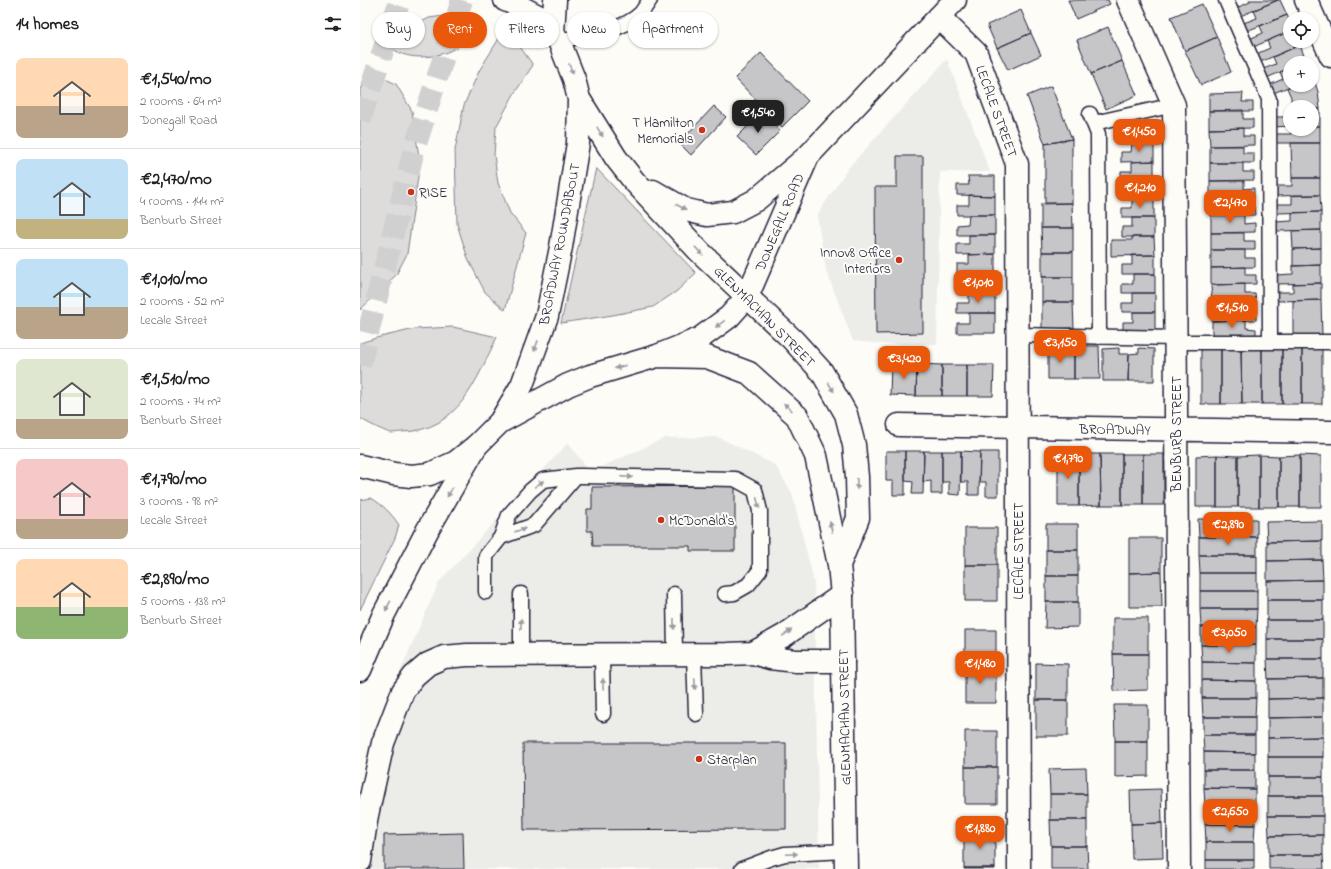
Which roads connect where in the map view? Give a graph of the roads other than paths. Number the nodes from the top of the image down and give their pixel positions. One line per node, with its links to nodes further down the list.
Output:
1 (505, 0): 8 (main road, BROADWAY ROUNDABOUT)
2 (555, 0): 9 (main road)
3 (650, 0): 11 (lane)
4 (955, 0): 10 (main road, DONEGALL ROAD)
5 (1226, 0): 22 (lane)
6 (1306, 0): 13 (main road)
7 (1136, 2): 15 (main road, BENBURB STREET)
8 (530, 12)
9 (555, 12)
10 (939, 17): 16 (main road, DONEGALL ROAD); 19 (main road, LECALE STREET)
11 (559, 36)
12 (559, 43): 14 (main road, BROADWAY ROUNDABOUT, one-way to 14)
13 (1331, 56)
14 (579, 99): 17 (main road, GLENMACHAN STREET, one-way to 17); 25 (main road, BROADWAY ROUNDABOUT, one-way to 25)
15 (1174, 106): 20 (lane); 21 (main road, BENBURB STREET)
16 (808, 156): 17 (main road, DONEGALL ROAD, one-way to 16); 18 (main road, DONEGALL ROAD)
17 (634, 181): 18 (main road, GLENMACHAN STREET, one-way to 18)
18 (747, 297): 24 (main road, DONEGALL ROAD, one-way to 24); 34 (main road, GLENMACHAN STREET, one-way to 34)
19 (1018, 335): 20 (lane); 27 (main road, LECALE STREET)
20 (1099, 337): 21 (lane)
21 (1175, 340): 22 (lane); 28 (main road, BENBURB STREET)
22 (1270, 342): 23 (lane)
23 (1331, 342)
24 (657, 356): 25 (main road, one-way to 25); 34 (main road, GLENMACHAN STREET, one-way to 24)
25 (500, 422): 30 (main road, BROADWAY ROUNDABOUT)
26 (899, 425): 27 (main road, BROADWAY)
27 (1018, 427): 28 (main road, BROADWAY); 51 (main road, LECALE STREET)
28 (1176, 429): 29 (main road, BROADWAY); 52 (main road, BENBURB STREET)
29 (1331, 432)
30 (476, 446): 31 (main road, BROADWAY ROUNDABOUT); 45 (main road, one-way to 45)
31 (360, 466)
32 (576, 476): 33 (lane, one-way to 32); 33 (lane, one-way to 32); 38 (lane, one-way to 38)
33 (501, 537): 35 (lane)
34 (839, 565): 39 (main road, GLENMACHAN STREET)
35 (486, 592)
36 (521, 594): 42 (lane, one-way to 36)
37 (674, 594): 41 (lane, one-way to 41)
38 (725, 594)
39 (842, 595): 40 (main road, one-way to 39); 44 (main road, GLENMACHAN STREET)
40 (753, 652): 41 (main road); 44 (main road)
41 (685, 654): 43 (main road); 47 (lane, one-way to 47)
42 (521, 655): 43 (main road); 49 (main road)
43 (602, 655): 46 (lane, one-way to 43)
44 (843, 661): 48 (main road, GLENMACHAN STREET)
45 (360, 670)
46 (603, 714)
47 (696, 714)
48 (846, 860): 50 (lane, one-way to 48)
49 (360, 861)
50 (742, 869)
51 (1019, 869)
52 (1180, 869)

